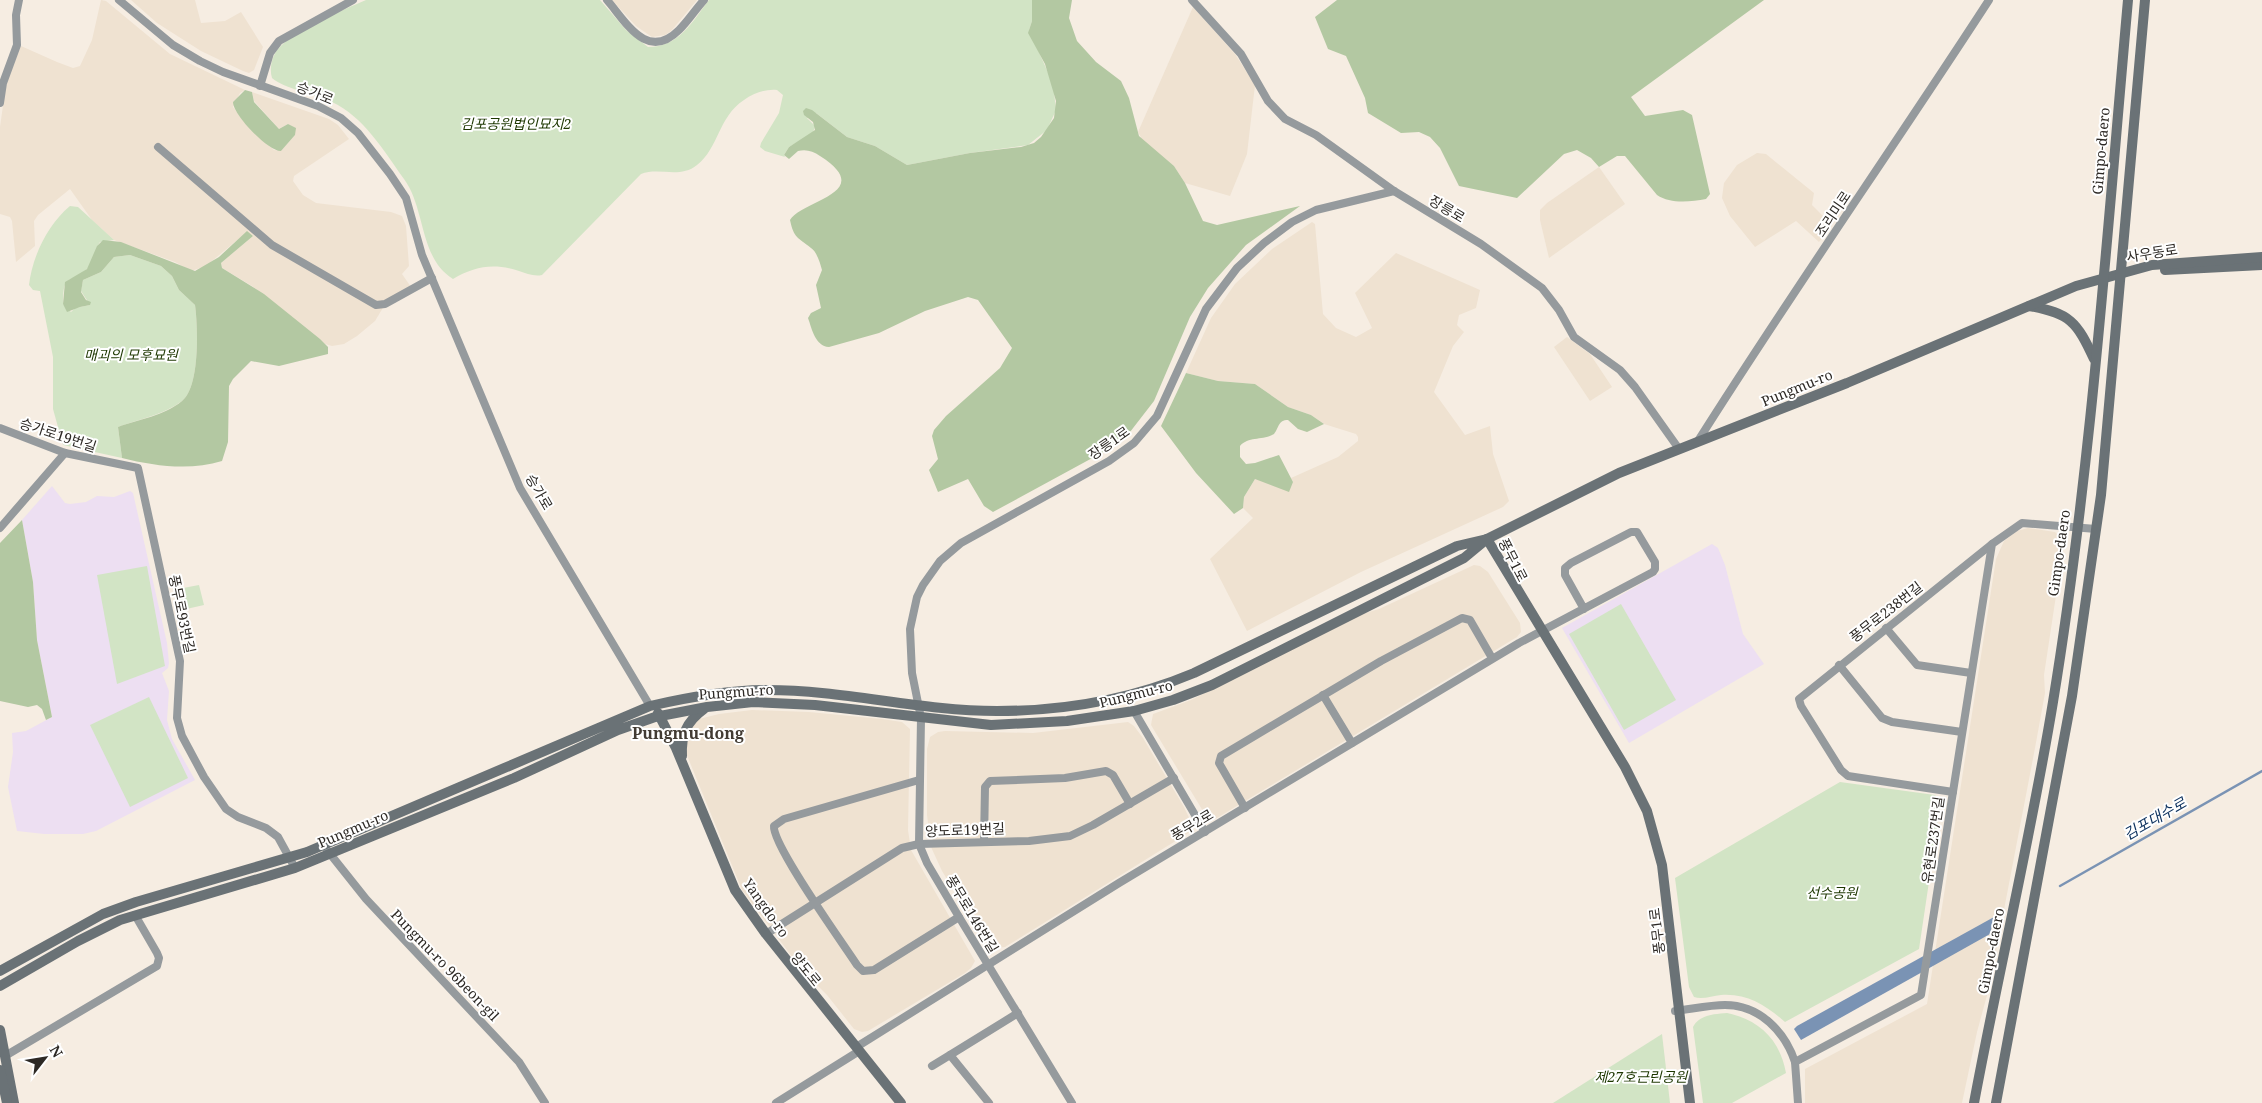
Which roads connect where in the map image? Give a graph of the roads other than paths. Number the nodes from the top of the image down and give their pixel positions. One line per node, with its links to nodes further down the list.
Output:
1 (20, 0): 11 (street)
2 (119, 0): 10 (street, 승가로)
3 (353, 0): 10 (street)
4 (606, 0): 5 (street)
5 (704, 0)
6 (1192, 0): 13 (street, 장릉로)
7 (1989, 0): 22 (street, 조리미로)
8 (2128, 0): 17 (street, Gimpo-daero)
9 (2145, 0): 16 (street)
10 (260, 86): 18 (street, 승가로)
11 (0, 103)
12 (158, 147): 18 (street)
13 (1394, 191): 23 (street, 장릉로); 38 (street, 장릉1로)
14 (2262, 257): 16 (street, 사우동로)
15 (2262, 265): 16 (street, 사우동로)
16 (2122, 272): 17 (street, Pungmu-ro); 28 (street)
17 (2103, 277): 19 (street, Pungmu-ro); 20 (street, Gimpo-daero)
18 (432, 278): 39 (street, 승가로)
19 (2028, 306): 20 (street); 22 (street, Pungmu-ro)
20 (2095, 360): 27 (street, Gimpo-daero)
21 (0, 428): 24 (street, 승가로19번길)
22 (1698, 441): 23 (street, Pungmu-ro)
23 (1679, 449): 29 (street, Pungmu-ro)
24 (65, 453): 25 (street, 승가로19번길); 26 (street)
25 (138, 468): 56 (street, 풍무로93번길)
26 (0, 528)
27 (2077, 528): 28 (street); 30 (street); 85 (street, Gimpo-daero)
28 (2096, 529): 86 (street)
29 (1487, 539): 33 (street, 풍무1로); 38 (street, Pungmu-ro); 41 (street, Pungmu-ro)
30 (1992, 544): 32 (street, 풍무로238번길); 36 (street, 유현로237번길)
31 (1584, 609): 31 (street, 풍무2로); 33 (street, 풍무2로)
32 (1886, 628): 35 (street, 풍무로238번길); 36 (street)
33 (1541, 632): 34 (street, 풍무2로); 65 (street, 풍무1로)
34 (1492, 658): 37 (street); 45 (street, 풍무2로)
35 (1839, 665): 44 (street); 49 (street, 풍무로238번길)
36 (1971, 673): 44 (street, 유현로237번길)
37 (1323, 695): 45 (street); 51 (street)
38 (918, 705): 39 (street, Pungmu-ro); 43 (street, 장릉1로)
39 (650, 706): 42 (street, 양도로); 55 (street, Pungmu-ro)
40 (707, 707): 42 (street, Pungmu-ro); 43 (street, Pungmu-ro); 46 (street)
41 (1134, 711): 43 (street, Pungmu-ro); 47 (street)
42 (658, 716): 46 (street, Yangdo-ro); 55 (street, Pungmu-ro); 68 (street, 양도로)
43 (921, 718): 48 (street, 풍무로146번길)
44 (1962, 732): 49 (street, 유현로237번길)
45 (1352, 743): 51 (street, 풍무2로)
46 (682, 762): 61 (street, Yangdo-ro)
47 (1174, 778): 50 (street, 양도로19번길); 52 (street)
48 (919, 780): 54 (street, 풍무로146번길); 58 (street)
49 (1953, 792): 71 (street, 유현로237번길)
50 (1130, 804): 53 (street, 양도로19번길); 53 (street)
51 (1245, 808): 52 (street, 풍무2로)
52 (1205, 832): 62 (street, 풍무2로)
53 (984, 842): 54 (street, 양도로19번길)
54 (919, 844): 58 (street, 양도로19번길); 60 (street, 풍무로146번길)
55 (327, 850): 56 (street, Pungmu-ro); 57 (street, Pungmu-ro); 76 (street, Pungmu-ro 96beon-gil)
56 (290, 858): 57 (street, 풍무로93번길); 63 (street, Pungmu-ro)
57 (295, 868): 59 (street, Pungmu-ro)
58 (816, 902): 60 (street); 61 (street, 양도로19번길)
59 (134, 915): 64 (street, Pungmu-ro); 70 (street)
60 (959, 917): 62 (street, 풍무로146번길)
61 (766, 934): 68 (street, Yangdo-ro)
62 (988, 965): 66 (street, 풍무로146번길); 68 (street, 풍무2로)
63 (0, 971)
64 (0, 986)
65 (1678, 1011): 71 (street); 82 (street, 풍무1로); 83 (street, 풍무1로)
66 (1018, 1013): 69 (street); 81 (street, 풍무로146번길)
67 (0, 1030): 70 (street)
68 (857, 1050): 77 (street, 풍무2로); 78 (street, 양도로); 79 (street, Yangdo-ro)
69 (950, 1055): 72 (street); 80 (street)
70 (5, 1056): 75 (street)
71 (1795, 1062): 84 (street)
72 (932, 1066)
73 (0, 1070): 74 (street)
74 (7, 1103)
75 (14, 1103)
76 (545, 1103)
77 (776, 1103)
78 (894, 1103)
79 (901, 1103)
80 (989, 1103)
81 (1072, 1103)
82 (1685, 1103)
83 (1690, 1103)
84 (1798, 1103)
85 (1974, 1103)
86 (1996, 1103)

